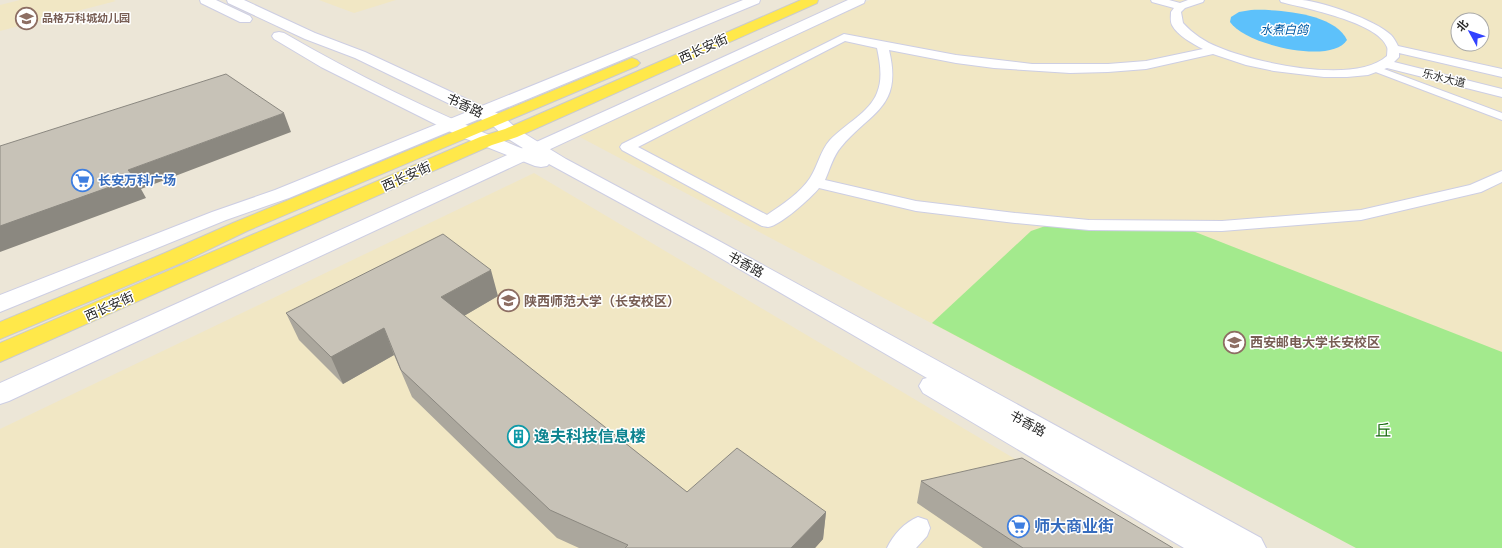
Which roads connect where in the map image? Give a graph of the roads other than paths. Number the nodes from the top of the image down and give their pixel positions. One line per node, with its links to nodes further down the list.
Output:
1 (206, 0): 21 (street, 书香路)
2 (233, 0): 20 (street, 书香路)
3 (754, 0): 20 (street)
4 (782, 0): 20 (main road, 西长安街)
5 (812, 0): 20 (main road, 西长安街)
6 (859, 0): 22 (street)
7 (1156, 0): 11 (street)
8 (1199, 0): 11 (street)
9 (1285, 0): 12 (street)
10 (1337, 3): 12 (street)
11 (1181, 6): 15 (street)
12 (1325, 9): 14 (street)
13 (882, 46): 15 (street); 24 (street); 24 (street)
14 (1393, 48): 16 (street); 17 (street, 乐水大道)
15 (1214, 50): 16 (street)
16 (1380, 67): 18 (street, 乐水大道); 19 (street)
17 (1502, 73)
18 (1502, 93)
19 (1502, 117)
20 (497, 122): 21 (main road, 西长安街); 21 (street); 22 (street, 书香路)
21 (467, 133): 22 (street, 书香路); 25 (street); 26 (main road, 西长安街); 27 (main road, 西长安街)
22 (530, 152): 28 (street); 31 (street, 书香路); 32 (street, 书香路)
23 (1502, 176): 24 (street)
24 (815, 182)
25 (0, 304)
26 (0, 331)
27 (0, 353)
28 (0, 394)
29 (918, 528): 30 (street)
30 (900, 548)
31 (1211, 548)
32 (1250, 548)

